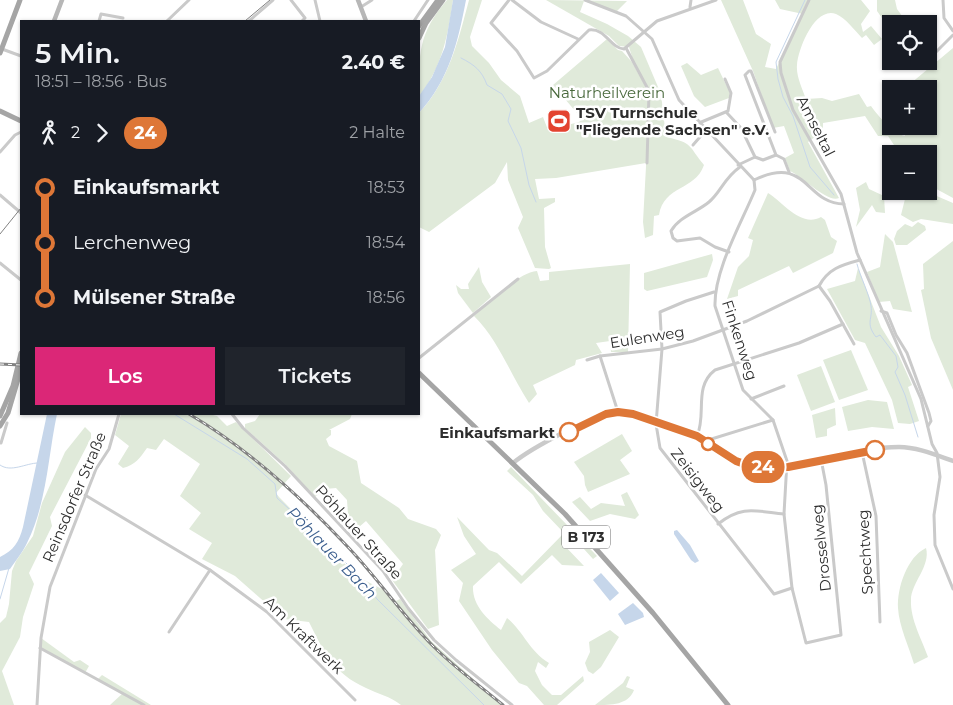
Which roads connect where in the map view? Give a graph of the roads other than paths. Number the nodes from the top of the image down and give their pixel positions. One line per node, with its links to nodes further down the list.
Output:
1 (20, 0): 35 (main road)
2 (62, 0): 20 (main road)
3 (189, 0): 22 (street)
4 (273, 0): 23 (street)
5 (291, 0): 24 (street)
6 (315, 0): 25 (street)
7 (358, 0): 17 (main road)
8 (372, 0): 17 (street)
9 (428, 0): 27 (street)
10 (510, 0): 33 (street); 33 (street)
11 (585, 0): 30 (street)
12 (691, 0): 18 (street)
13 (716, 0): 18 (street)
14 (809, 0): 55 (street, Amseltal)
15 (943, 0): 29 (street)
16 (441, 1): 28 (main road); 32 (main road)
17 (361, 7): 26 (main road)
18 (690, 7): 30 (street)
19 (123, 18): 21 (street)
20 (54, 20)
21 (99, 20)
22 (168, 20)
23 (250, 20)
24 (303, 20)
25 (320, 20)
26 (366, 20)
27 (415, 20)
28 (420, 25)
29 (953, 31)
30 (643, 32): 34 (street); 42 (street)
31 (953, 35): 36 (street)
32 (420, 36)
33 (578, 39): 34 (street)
34 (626, 48): 50 (street)
35 (1, 51): 37 (street)
36 (937, 51)
37 (20, 56)
38 (725, 79): 40 (street)
39 (0, 113): 41 (main road)
40 (726, 113): 42 (street); 49 (street)
41 (20, 123)
42 (699, 123): 43 (street)
43 (706, 130): 46 (street); 51 (street)
44 (20, 132): 47 (street)
45 (774, 132): 48 (street)
46 (693, 145)
47 (0, 152)
48 (776, 155): 49 (street); 52 (street)
49 (755, 157): 51 (street)
50 (647, 163)
51 (739, 166): 53 (street); 57 (street)
52 (789, 173): 53 (street); 55 (street)
53 (754, 180): 57 (street, Finkenweg)
54 (0, 195): 56 (street)
55 (844, 204): 58 (street, Amseltal)
56 (20, 212)
57 (729, 252): 63 (street, Finkenweg)
58 (860, 260): 62 (street); 65 (street, Amseltal)
59 (0, 263): 60 (street)
60 (20, 279)
61 (518, 279): 72 (street)
62 (819, 286): 66 (street); 67 (street, Eulenweg)
63 (714, 292): 67 (street, Finkenweg); 69 (street, Zeisigweg)
64 (883, 304): 65 (street)
65 (883, 311): 91 (street)
66 (843, 324): 68 (street); 74 (street)
67 (724, 330): 69 (street, Eulenweg); 74 (street, Finkenweg)
68 (854, 344)
69 (662, 349): 70 (street, Eulenweg); 84 (street, Zeisigweg)
70 (600, 356): 73 (street, Eulenweg); 79 (street)
71 (20, 357): 82 (main road)
72 (420, 357)
73 (587, 360)
74 (734, 364): 78 (street, Finkenweg); 87 (street)
75 (20, 372): 86 (main road)
76 (420, 374): 94 (main road, B 173)
77 (784, 386): 78 (street)
78 (752, 399): 83 (street, Finkenweg)
79 (618, 412): 84 (street); 94 (street)
80 (119, 415): 96 (street, Reinsdorfer Straße)
81 (233, 415): 109 (street, Pöhlauer Straße)
82 (0, 416)
83 (773, 420): 88 (street); 95 (street, Finkenweg)
84 (656, 421): 87 (street); 98 (street, Zeisigweg)
85 (7, 423): 89 (street)
86 (0, 426)
87 (697, 436): 88 (street)
88 (704, 441): 95 (street)
89 (0, 443)
90 (862, 452): 91 (street); 92 (street); 102 (street, Spechtweg)
91 (938, 457): 93 (street); 101 (street)
92 (821, 459): 95 (street); 104 (street, Drosselweg)
93 (953, 461)
94 (513, 463): 110 (main road, B 173)
95 (788, 467): 97 (street, Finkenweg)
96 (85, 495): 99 (street, Am Kraftwerk); 105 (street, Reinsdorfer Straße)
97 (784, 514): 98 (street); 100 (street, Finkenweg)
98 (718, 524): 100 (street, Zeisigweg)
99 (210, 570): 103 (street); 106 (street, Am Kraftwerk)
100 (792, 588): 104 (street, Finkenweg)
101 (953, 589)
102 (880, 622)
103 (169, 632)
104 (841, 635)
105 (40, 648): 107 (street, Reinsdorfer Straße); 108 (street)
106 (356, 700)
107 (37, 705)
108 (144, 705)
109 (512, 705)
110 (728, 705)

